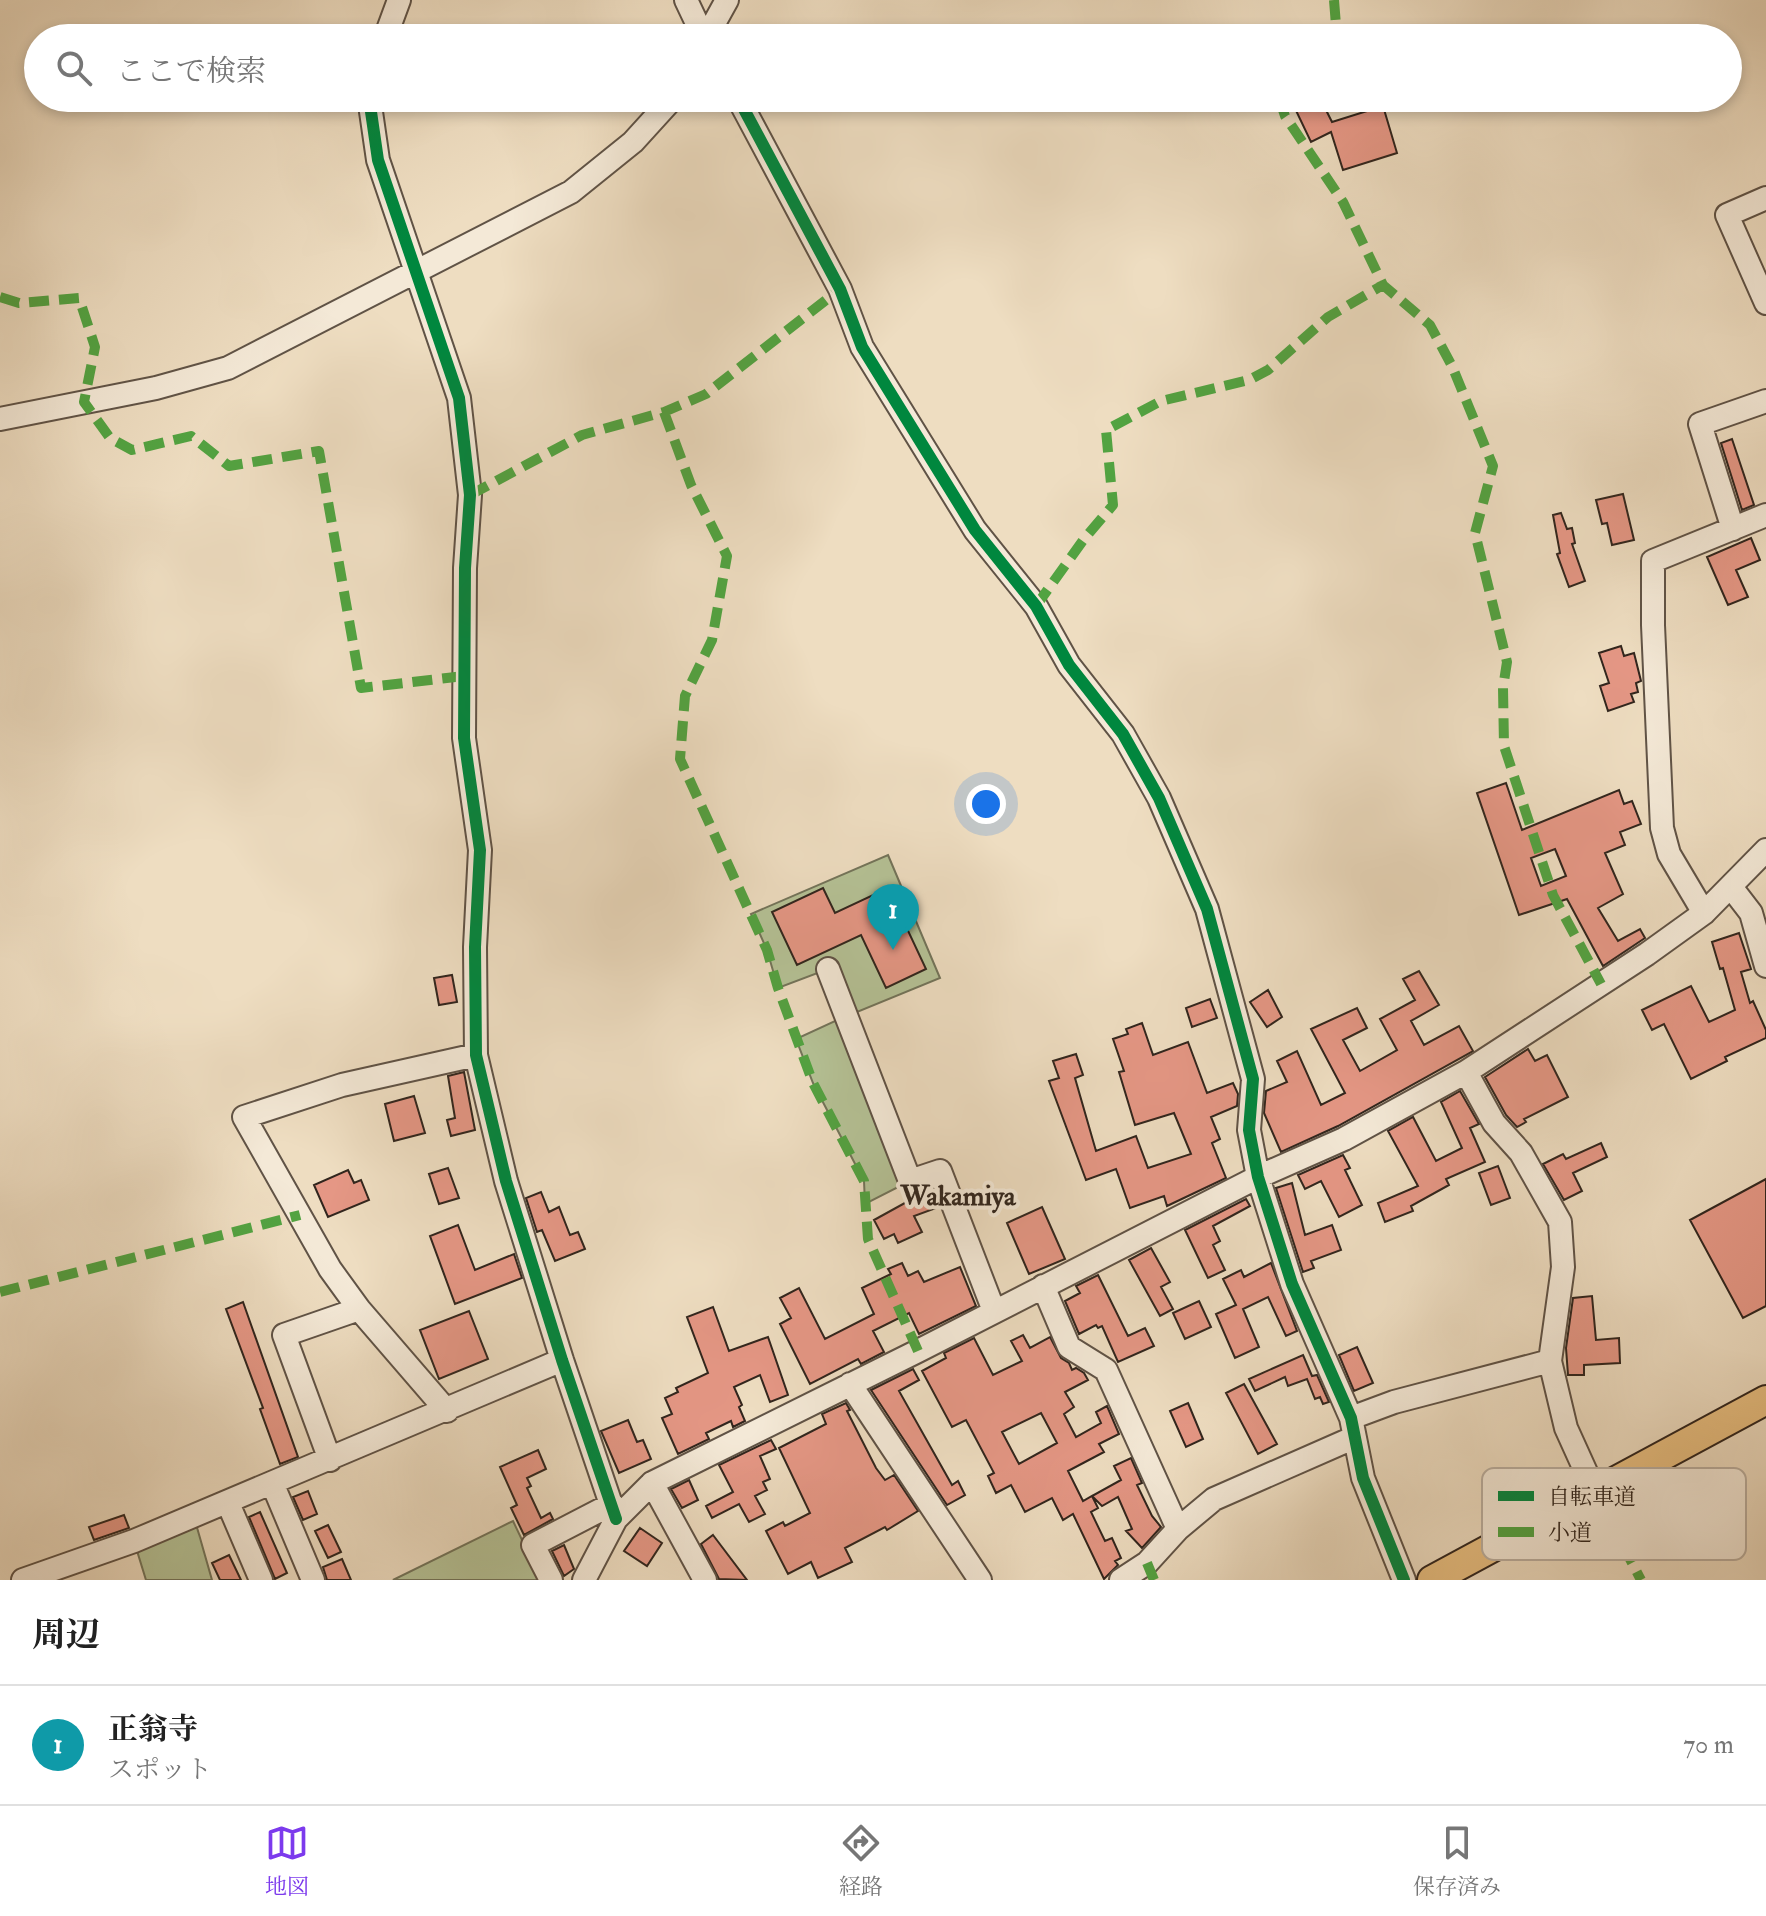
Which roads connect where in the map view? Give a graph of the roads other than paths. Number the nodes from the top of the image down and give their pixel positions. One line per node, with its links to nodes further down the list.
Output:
1 (399, 0): 4 (street)
2 (686, 0): 5 (street)
3 (727, 0): 6 (street)
4 (390, 24)
5 (698, 24)
6 (713, 24)
7 (371, 112): 11 (street)
8 (660, 112): 11 (street)
9 (745, 112): 24 (street)
10 (1766, 198): 12 (street)
11 (416, 273): 14 (street); 22 (street)
12 (1766, 303)
13 (1766, 401): 16 (street)
14 (0, 419)
15 (1766, 515): 16 (street)
16 (1733, 529): 19 (street)
17 (1766, 850): 18 (street)
18 (1731, 887): 19 (street); 20 (street)
19 (1704, 913): 23 (street)
20 (1766, 966)
21 (828, 969): 27 (street)
22 (476, 1055): 26 (street); 28 (street)
23 (1466, 1072): 24 (street); 29 (street)
24 (1258, 1177): 25 (street); 33 (street)
25 (1043, 1286): 27 (street); 41 (street)
26 (359, 1309): 32 (street); 34 (street)
27 (994, 1311): 30 (street)
28 (562, 1360): 32 (street); 40 (street)
29 (1550, 1361): 33 (street); 35 (street)
30 (850, 1384): 37 (street); 49 (street)
31 (1766, 1400): 36 (main road)
32 (447, 1411): 34 (street)
33 (1352, 1428): 41 (street); 51 (street)
34 (330, 1460): 38 (street)
35 (1584, 1468)
36 (1640, 1468)
37 (652, 1483): 40 (street); 48 (street)
38 (273, 1485): 39 (street); 45 (street)
39 (228, 1503): 43 (street); 44 (street)
40 (614, 1512): 46 (street); 47 (street)
41 (1178, 1529): 50 (street)
42 (1482, 1553): 52 (main road)
43 (23, 1580)
44 (261, 1580)
45 (313, 1580)
46 (551, 1580)
47 (584, 1580)
48 (705, 1580)
49 (980, 1580)
50 (1121, 1580)
51 (1404, 1580)
52 (1432, 1580)

